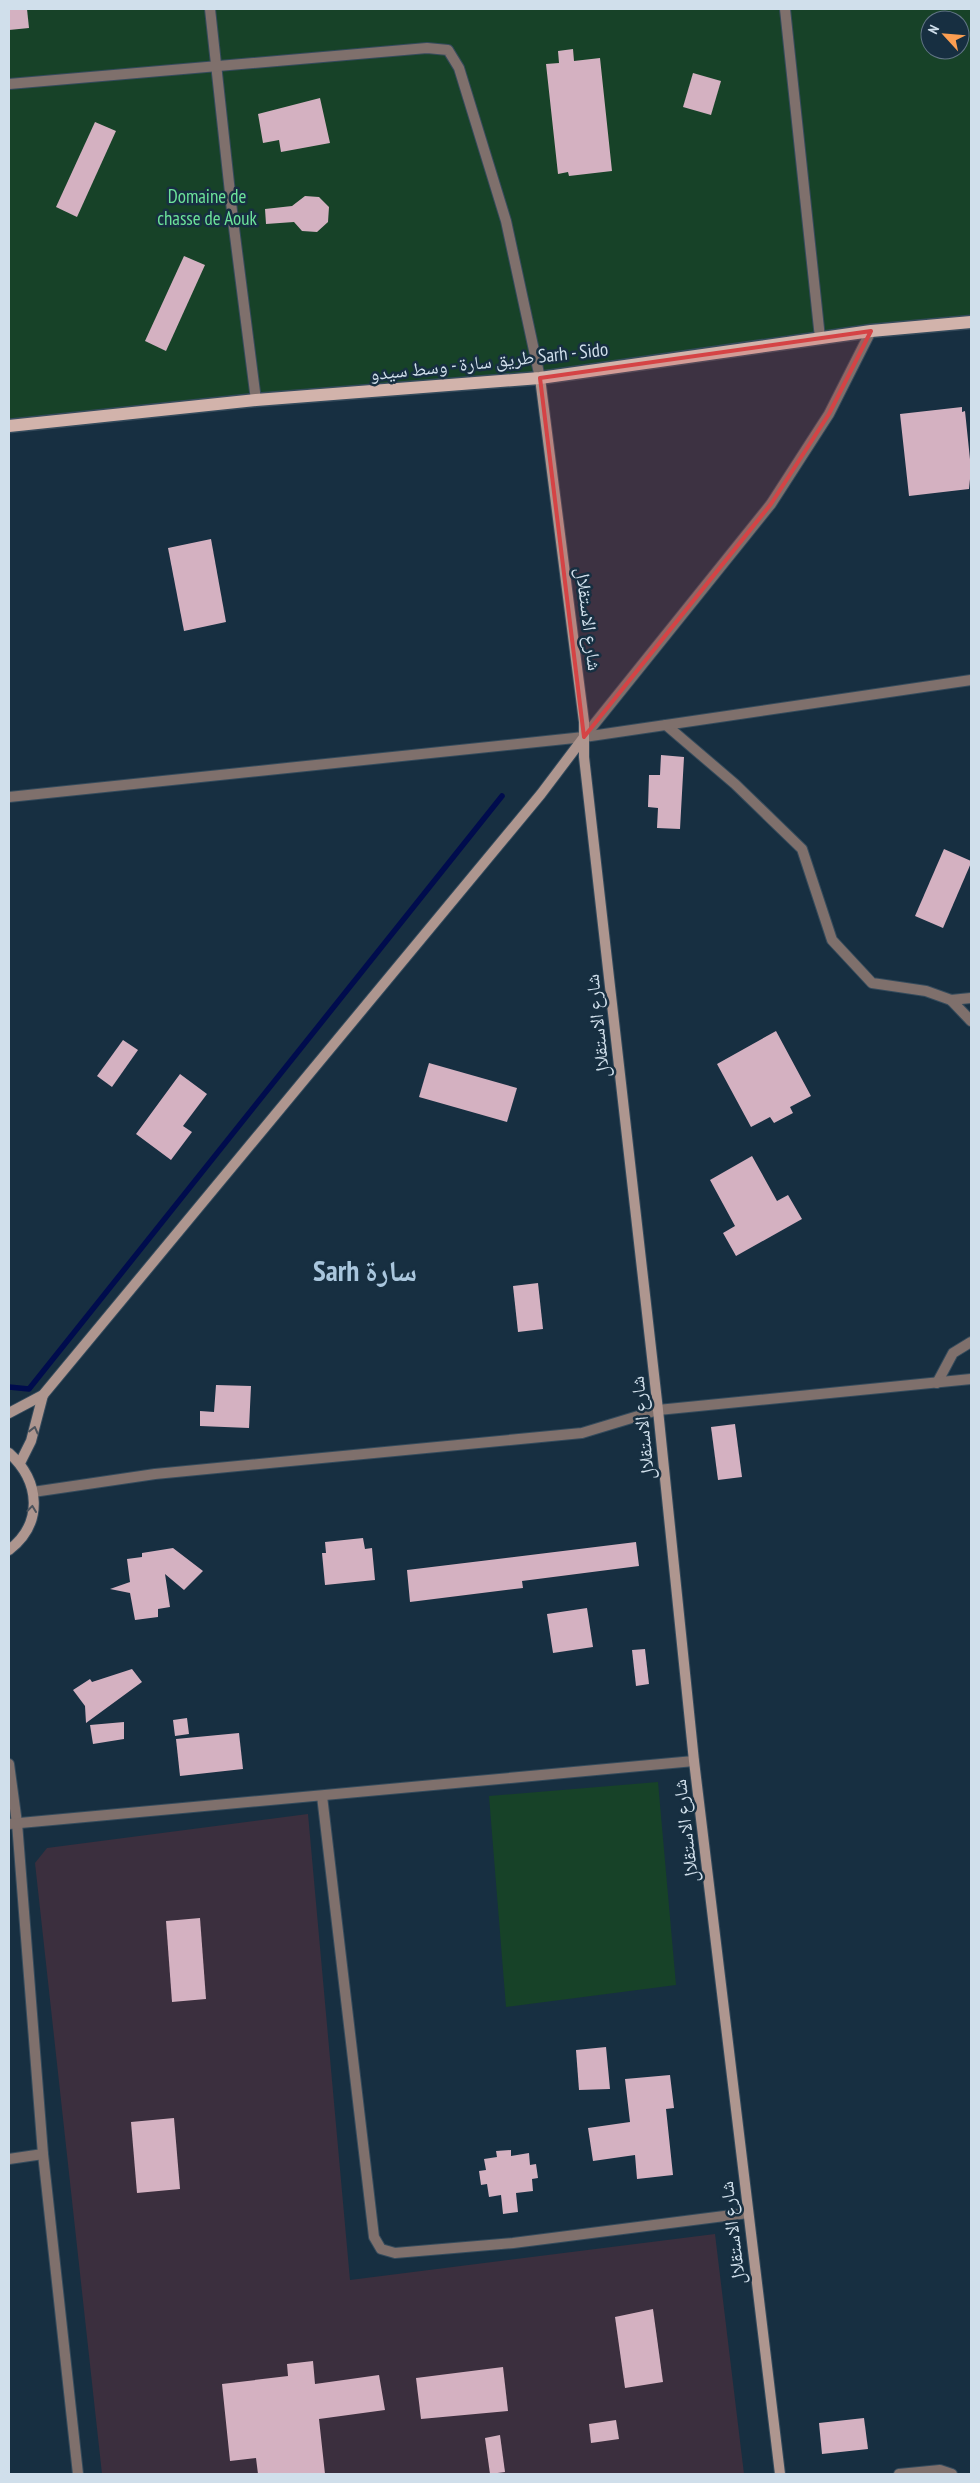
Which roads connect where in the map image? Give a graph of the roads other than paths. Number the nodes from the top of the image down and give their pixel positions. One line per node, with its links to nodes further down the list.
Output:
1 (210, 9): 3 (street)
2 (785, 9): 7 (street)
3 (216, 65): 4 (street); 8 (street); 9 (street)
4 (9, 84)
5 (971, 322): 6 (main road, طريق سارة - وسط سيدو Sarh - Sido)
6 (871, 332): 7 (main road, طريق سارة - وسط سيدو Sarh - Sido); 13 (street)
7 (820, 338): 8 (main road, طريق سارة - وسط سيدو Sarh - Sido)
8 (540, 378): 9 (main road, طريق سارة - وسط سيدو Sarh - Sido); 13 (street, شارع الاستقلال)
9 (256, 400): 10 (main road, طريق سارة - وسط سيدو Sarh - Sido)
10 (9, 426)
11 (971, 680): 12 (street)
12 (666, 725): 13 (street); 16 (street)
13 (584, 737): 14 (street); 21 (street); 22 (street, شارع الاستقلال)
14 (9, 797)
15 (971, 998): 16 (street)
16 (951, 1000): 17 (street)
17 (971, 1021)
18 (971, 1342): 20 (street)
19 (971, 1379): 20 (street)
20 (937, 1383): 22 (street)
21 (43, 1395): 23 (street); 25 (street, one-way to 21)
22 (658, 1410): 26 (street); 28 (street, شارع الاستقلال)
23 (9, 1413)
24 (9, 1454): 25 (street)
25 (20, 1463): 26 (street)
26 (34, 1492): 27 (street, one-way to 26)
27 (9, 1550)
28 (694, 1761): 30 (street); 34 (street, شارع الاستقلال)
29 (9, 1764): 31 (street)
30 (322, 1796): 31 (street); 34 (street)
31 (13, 1823): 32 (street)
32 (43, 2154): 33 (street); 35 (street)
33 (9, 2160)
34 (748, 2212): 36 (street, شارع الاستقلال)
35 (78, 2474)
36 (780, 2474)
37 (899, 2474): 38 (street)
38 (952, 2474)

